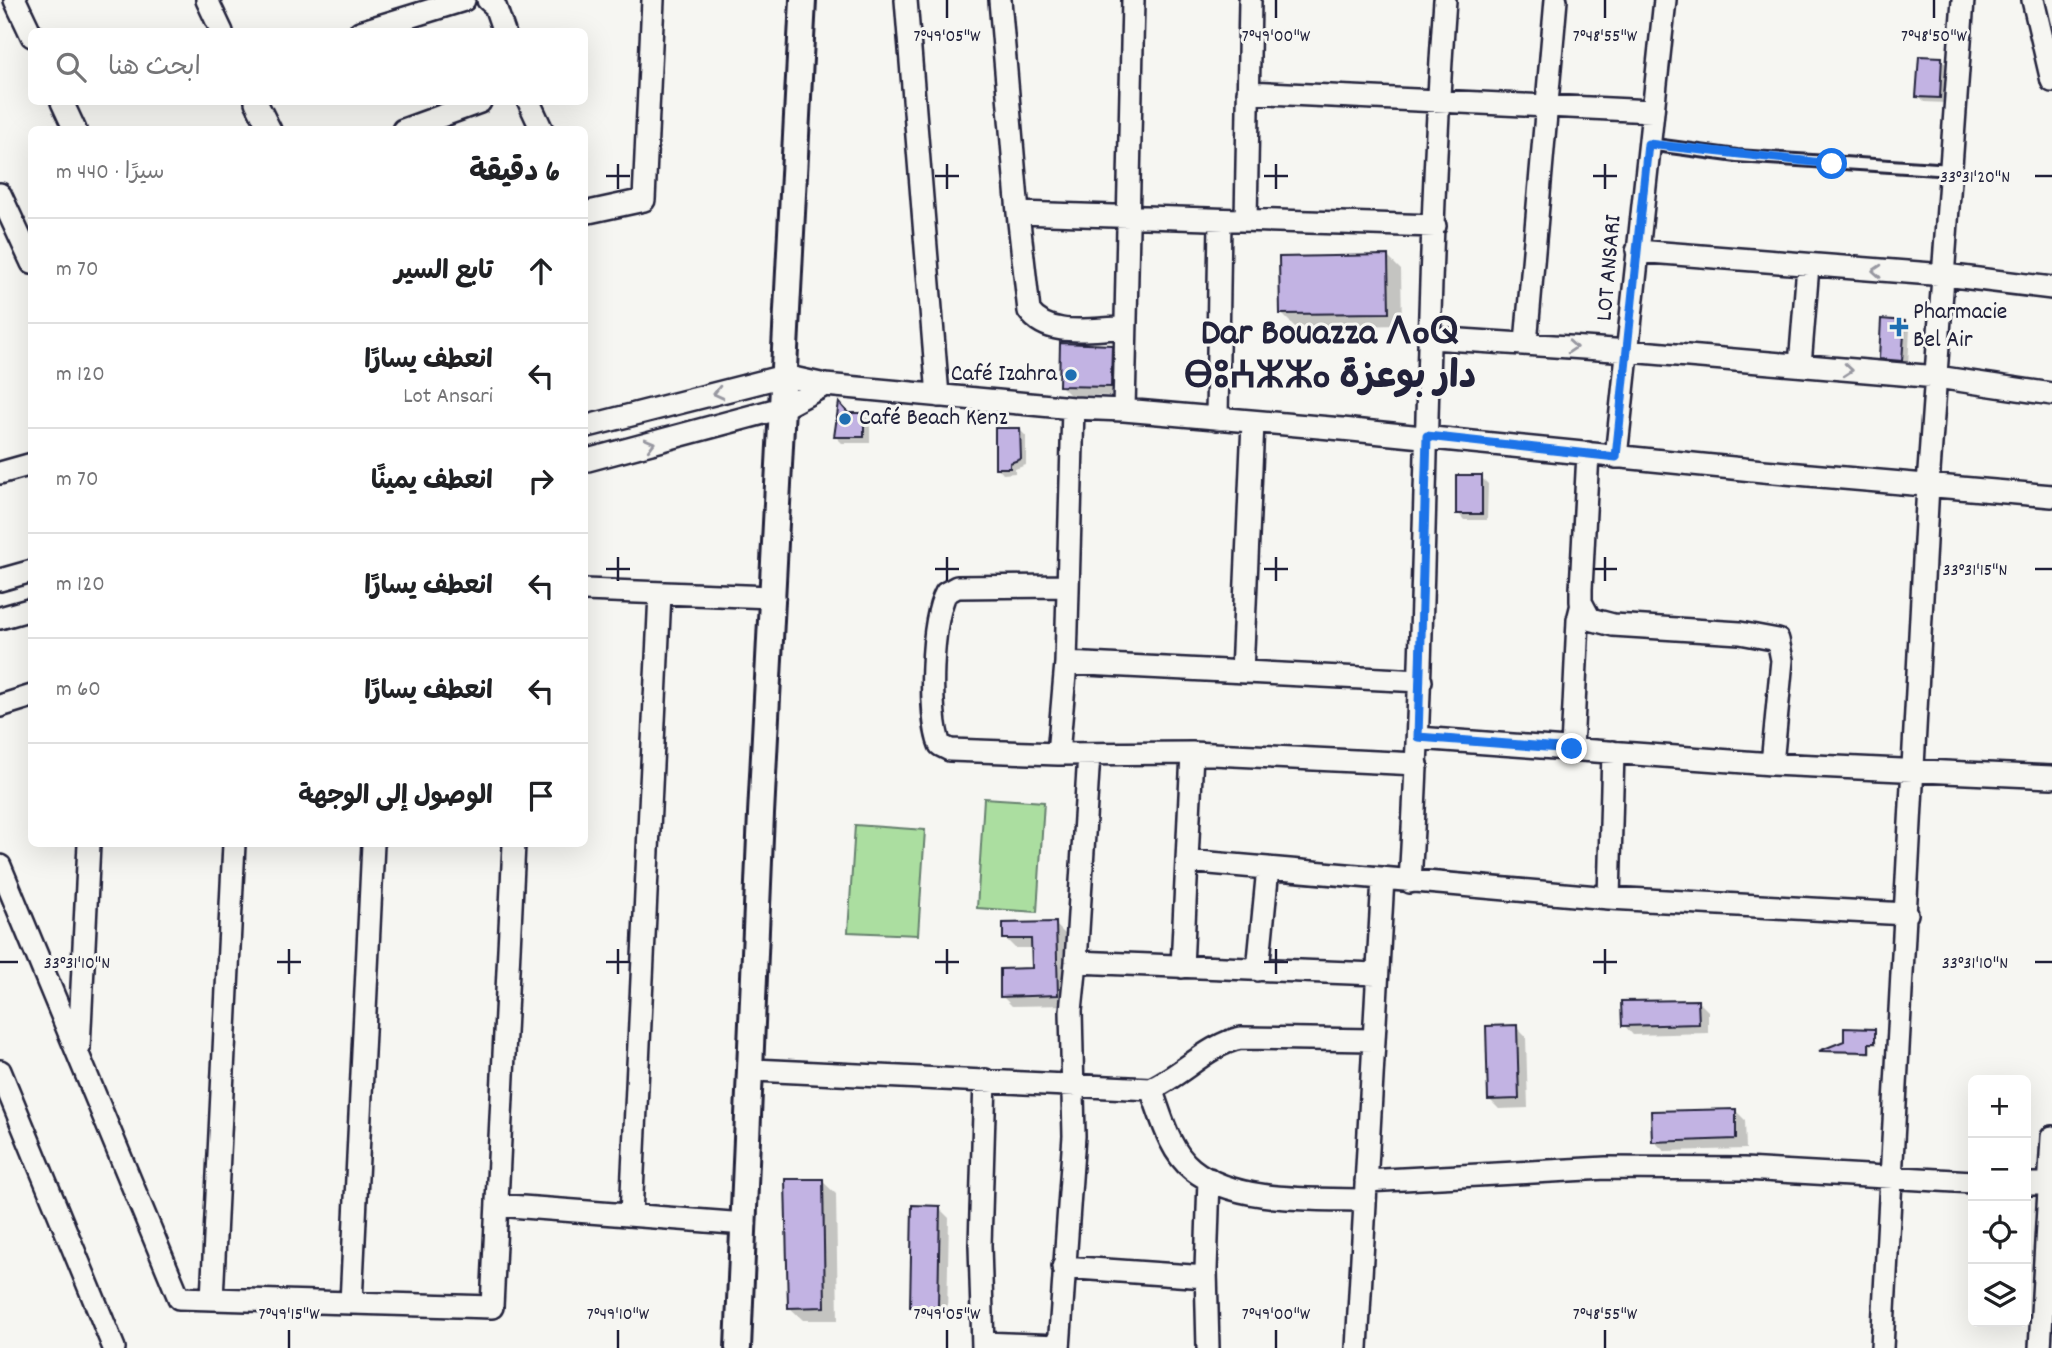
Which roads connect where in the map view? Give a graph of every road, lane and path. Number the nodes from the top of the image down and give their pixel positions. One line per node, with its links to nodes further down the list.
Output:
1 (15, 0): 16 (street)
2 (207, 0): 17 (street)
3 (464, 0): 18 (street)
4 (488, 0): 19 (street)
5 (653, 0): 36 (street)
6 (803, 0): 52 (street)
7 (906, 0): 56 (street)
8 (1000, 0): 37 (street)
9 (1133, 0): 38 (street)
10 (1250, 0): 21 (street)
11 (1445, 0): 22 (street)
12 (1556, 0): 27 (street)
13 (1665, 0): 28 (street, LOT ANSARI)
14 (1963, 0): 34 (street)
15 (2033, 0): 20 (street)
16 (28, 28)
17 (220, 28)
18 (373, 28)
19 (502, 28)
20 (2052, 81)
21 (1248, 92): 22 (street); 40 (street)
22 (1438, 99): 27 (street); 41 (street)
23 (63, 105): 29 (street)
24 (258, 105): 30 (street)
25 (472, 105): 31 (street)
26 (530, 105): 32 (street)
27 (1546, 106): 28 (street); 49 (street)
28 (1652, 111): 33 (street, LOT ANSARI)
29 (73, 126)
30 (268, 126)
31 (413, 126)
32 (540, 126)
33 (1648, 144): 34 (lane); 42 (street, LOT ANSARI)
34 (1952, 170): 45 (street)
35 (0, 194): 43 (street)
36 (588, 212)
37 (1018, 213): 38 (street); 47 (street)
38 (1130, 218): 39 (street); 47 (street)
39 (1220, 220): 40 (street); 60 (street)
40 (1247, 220): 41 (street)
41 (1435, 226): 48 (street)
42 (1637, 251): 44 (street); 50 (street, LOT ANSARI)
43 (28, 254)
44 (1808, 266): 45 (street, one-way to 44); 51 (street)
45 (1945, 275): 46 (street); 53 (street)
46 (2052, 288)
47 (1124, 328): 59 (street)
48 (1431, 338): 49 (street); 63 (street)
49 (1526, 343): 50 (street, one-way to 50)
50 (1629, 351): 51 (street); 65 (street, LOT ANSARI)
51 (1800, 365): 53 (street, one-way to 53)
52 (784, 376): 54 (street); 57 (street); 62 (street, one-way to 62)
53 (1937, 377): 55 (street); 69 (street)
54 (825, 385): 56 (street); 57 (street)
55 (2052, 394)
56 (938, 396): 58 (street)
57 (782, 408): 66 (street, one-way to 57); 76 (street)
58 (1073, 408): 59 (street); 73 (street)
59 (1124, 410): 60 (street)
60 (1217, 419): 61 (street)
61 (1253, 423): 63 (street); 81 (street)
62 (588, 426)
63 (1427, 436): 64 (street); 82 (street)
64 (1588, 453): 65 (street); 77 (street)
65 (1616, 457): 69 (street)
66 (588, 460)
67 (28, 465): 68 (street)
68 (0, 473)
69 (1928, 485): 70 (street); 93 (street)
70 (2052, 496)
71 (28, 571): 72 (street)
72 (0, 580)
73 (1067, 586): 80 (street); 89 (street)
74 (588, 590): 75 (street)
75 (660, 593): 76 (street); 125 (street)
76 (774, 597): 112 (street)
77 (1582, 604): 86 (street); 92 (street)
78 (28, 609): 79 (street)
79 (0, 618)
80 (1066, 663): 81 (street); 89 (street)
81 (1242, 672): 82 (street)
82 (1421, 681): 85 (street)
83 (28, 697): 84 (street)
84 (0, 706)
85 (1418, 737): 86 (street); 91 (street)
86 (1572, 749): 87 (street)
87 (1614, 752): 92 (street); 104 (street)
88 (1192, 753): 90 (street); 91 (street); 99 (street)
89 (1058, 754): 90 (street)
90 (1088, 754): 106 (street)
91 (1418, 764): 103 (street)
92 (1772, 764): 93 (street)
93 (1913, 772): 94 (street); 105 (street)
94 (2052, 777)
95 (89, 847): 111 (street)
96 (234, 847): 129 (street)
97 (373, 847): 130 (street)
98 (514, 847): 124 (street)
99 (1187, 860): 101 (street); 107 (street)
100 (0, 866): 111 (street)
101 (1268, 868): 102 (street); 108 (street)
102 (1383, 878): 103 (street); 109 (street)
103 (1410, 882): 104 (street)
104 (1609, 898): 105 (street)
105 (1907, 914): 118 (street)
106 (1076, 962): 107 (street); 115 (street)
107 (1182, 967): 108 (street)
108 (1258, 970): 109 (street)
109 (1376, 974): 110 (street)
110 (1373, 1040): 116 (street); 123 (street)
111 (79, 1056): 129 (street)
112 (752, 1070): 114 (street); 126 (street)
113 (0, 1072): 133 (street)
114 (985, 1080): 115 (street); 131 (street)
115 (1075, 1083): 116 (street); 127 (street)
116 (1151, 1089): 119 (street)
117 (2052, 1138): 122 (street)
118 (1889, 1178): 120 (street); 123 (street); 137 (street)
119 (1209, 1179): 123 (street); 128 (street)
120 (1968, 1182)
121 (2031, 1184): 122 (street)
122 (2049, 1185): 138 (street)
123 (1365, 1191): 136 (street)
124 (497, 1205): 125 (street); 130 (street)
125 (631, 1215): 126 (street)
126 (745, 1223): 134 (street)
127 (1063, 1267): 128 (street); 132 (street)
128 (1206, 1277): 135 (street)
129 (212, 1299): 130 (street)
130 (351, 1303)
131 (983, 1345): 132 (street)
132 (1059, 1347)
133 (114, 1348)
134 (738, 1348)
135 (1208, 1348)
136 (1357, 1348)
137 (1882, 1348)
138 (2040, 1348)

